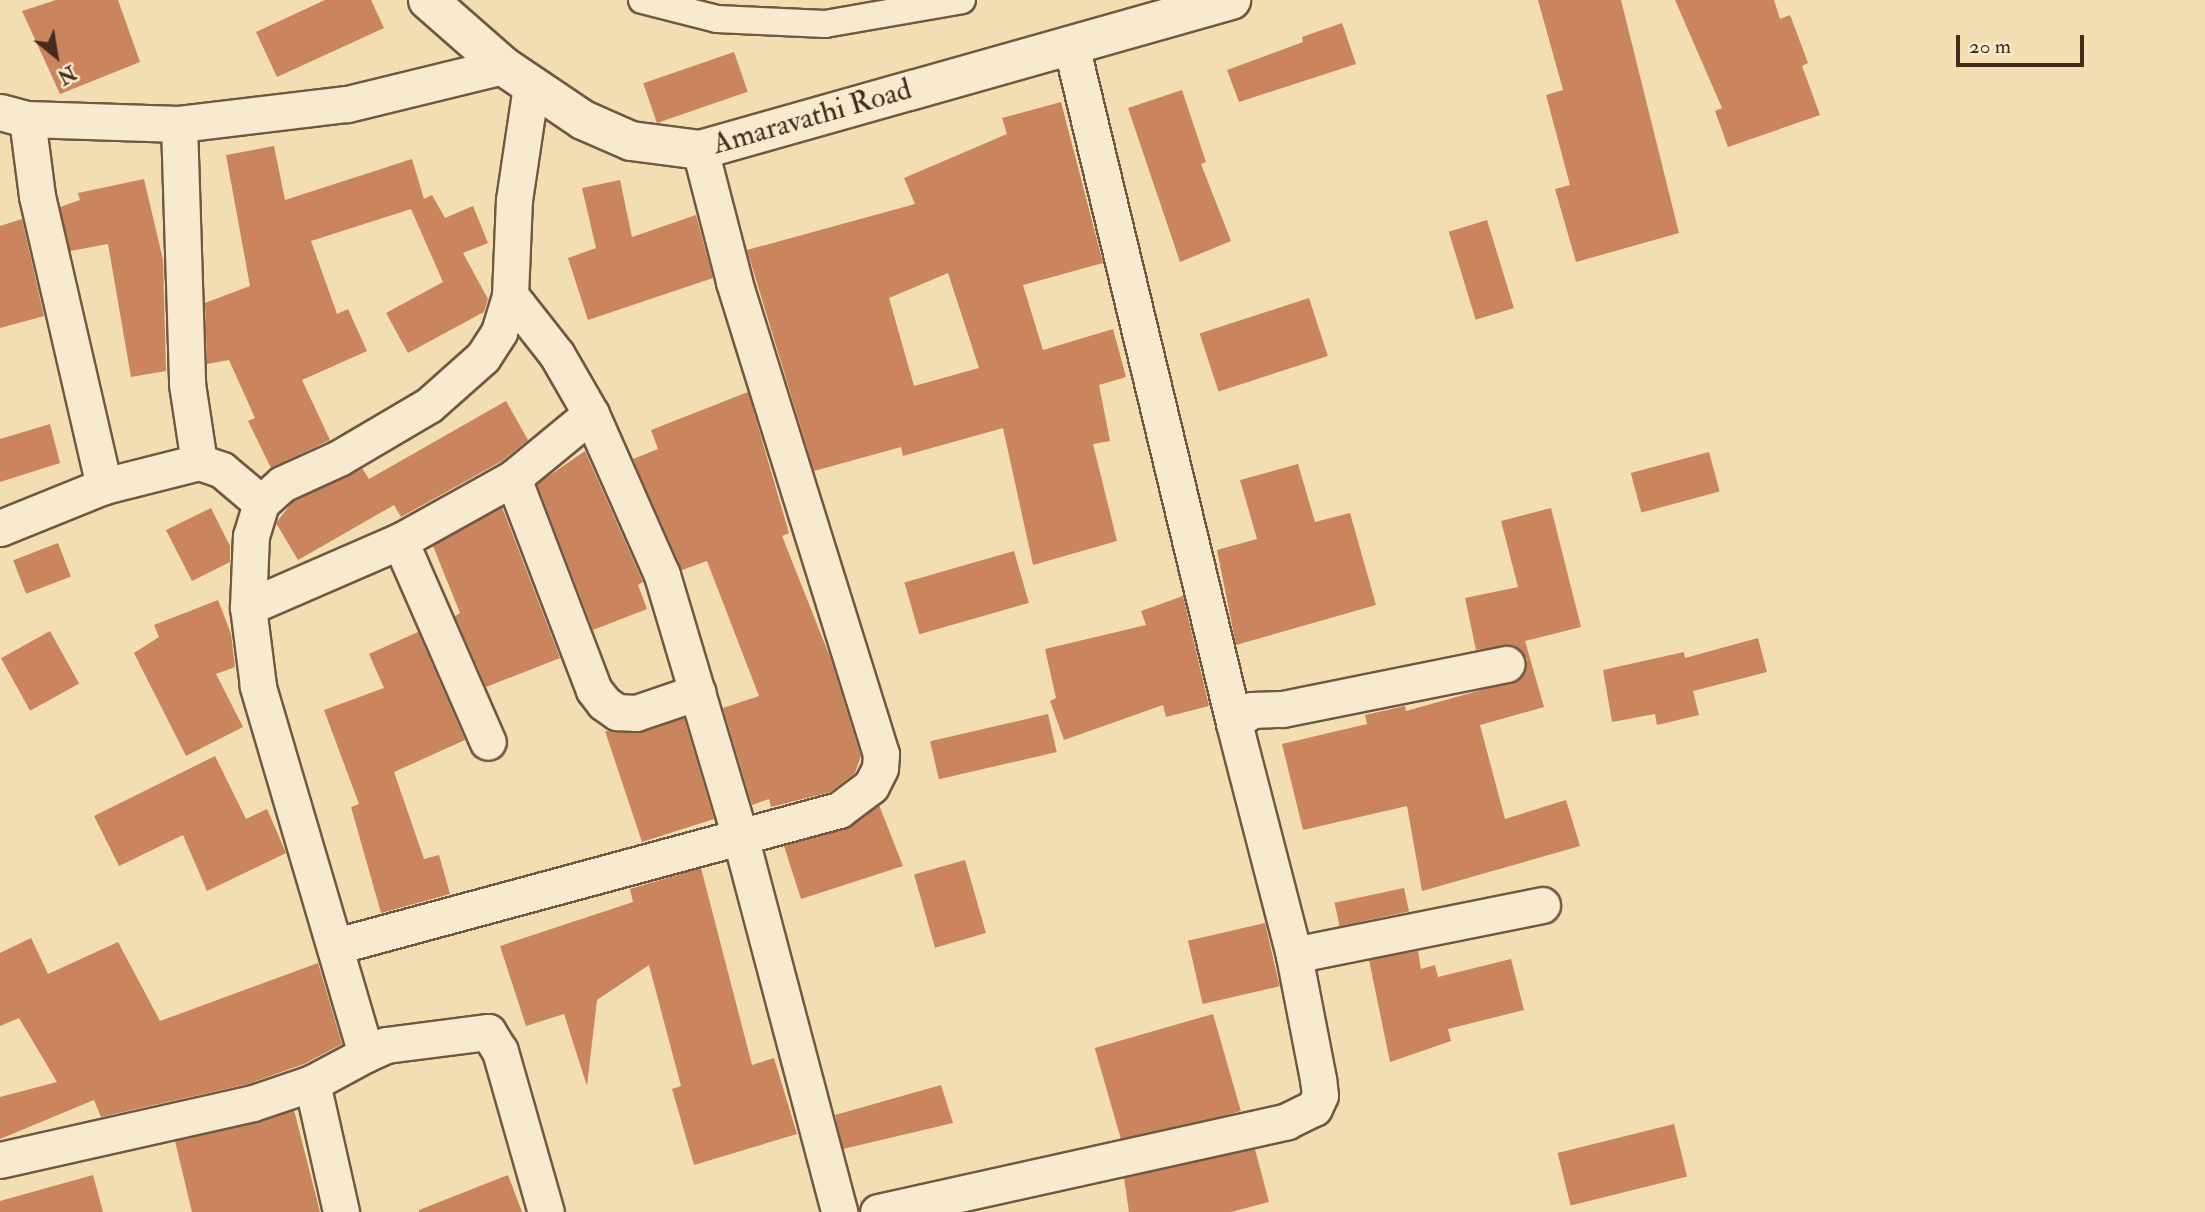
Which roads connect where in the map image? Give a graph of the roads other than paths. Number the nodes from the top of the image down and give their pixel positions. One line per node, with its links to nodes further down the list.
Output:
1 (428, 0): 6 (main road, Amaravathi Road)
2 (642, 0): 3 (street)
3 (962, 0)
4 (1231, 0): 5 (main road, Amaravathi Road)
5 (1071, 45): 9 (main road, Amaravathi Road); 21 (street)
6 (517, 76): 8 (street); 9 (main road, Amaravathi Road); 10 (street)
7 (13, 115): 8 (street); 14 (street)
8 (179, 124): 12 (street)
9 (701, 150): 23 (street)
10 (510, 295): 11 (street); 15 (street)
11 (591, 414): 13 (street); 20 (street)
12 (199, 462): 14 (street); 15 (street)
13 (513, 478): 17 (street); 20 (street)
14 (104, 486): 16 (street)
15 (261, 503): 18 (street)
16 (0, 528)
17 (400, 541): 18 (street); 22 (street)
18 (248, 607): 25 (street)
19 (1507, 664): 21 (street)
20 (698, 692): 23 (street)
21 (1234, 723): 26 (street)
22 (488, 742)
23 (740, 836): 25 (street); 32 (street)
24 (1542, 905): 26 (street)
25 (336, 946): 27 (street)
26 (1294, 955): 33 (street)
27 (366, 1054): 28 (street); 31 (street)
28 (312, 1083): 29 (street); 30 (street)
29 (0, 1160)
30 (341, 1212)
31 (546, 1212)
32 (839, 1212)
33 (878, 1212)

